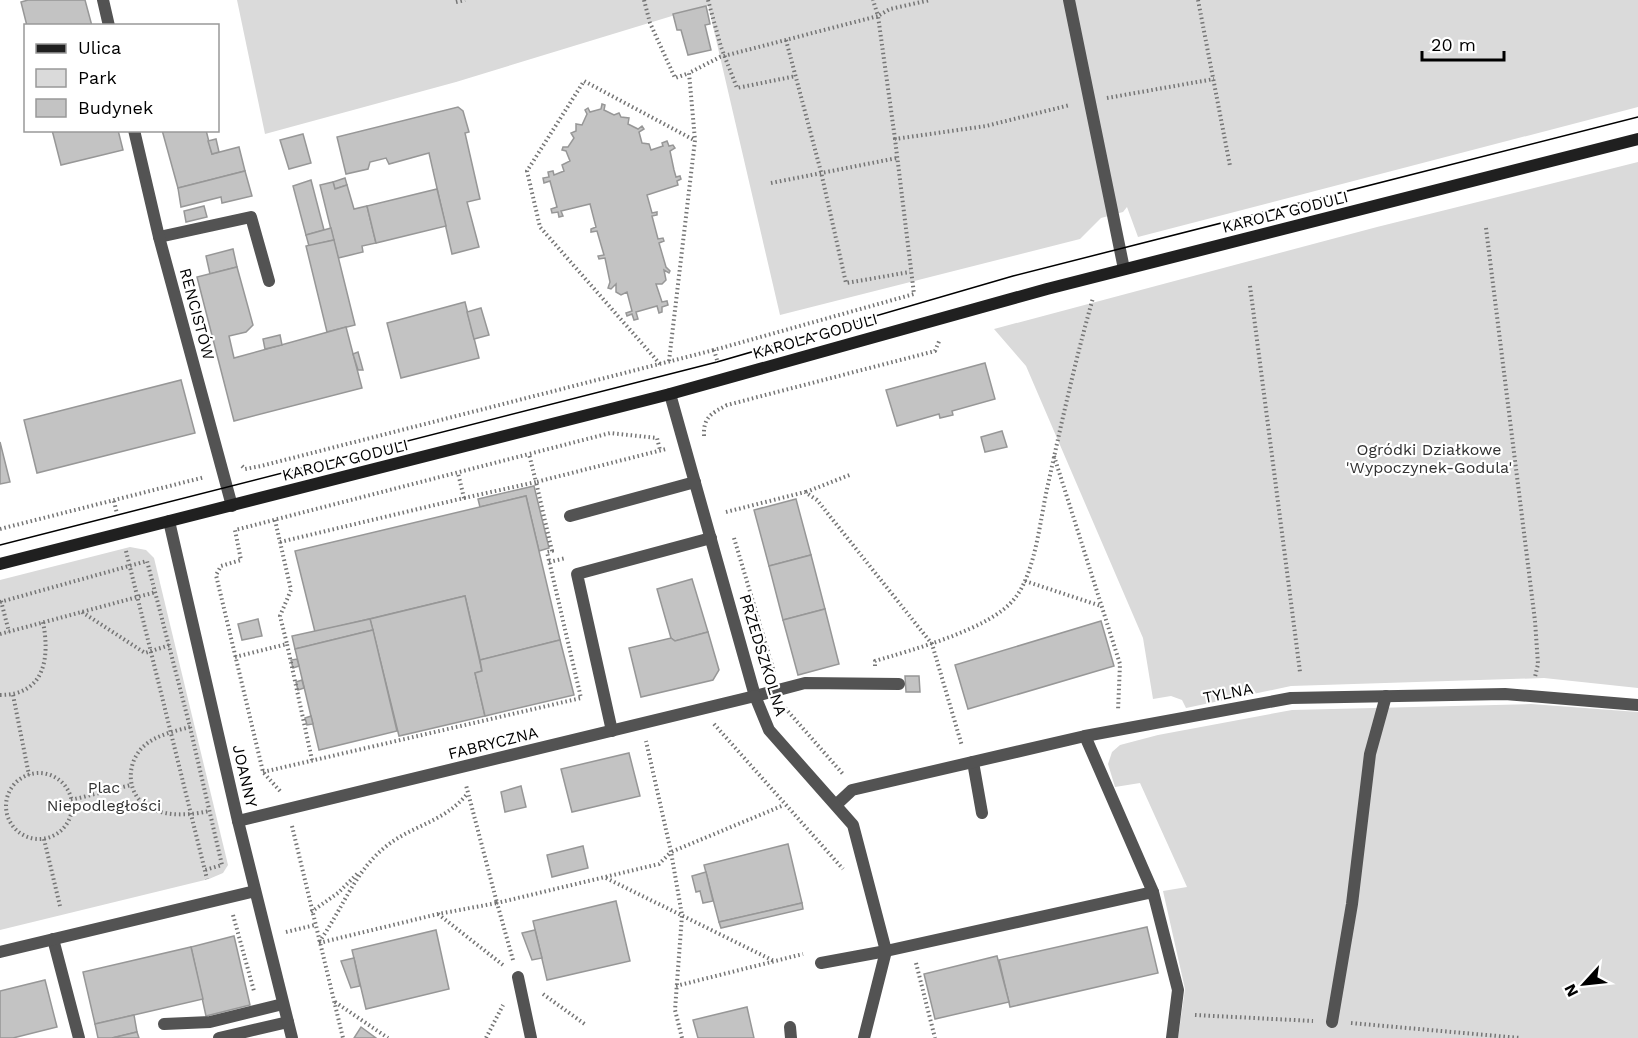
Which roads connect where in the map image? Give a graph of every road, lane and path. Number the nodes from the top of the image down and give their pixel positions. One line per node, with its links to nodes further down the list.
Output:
1 (103, 0): 11 (street)
2 (465, 0): 9 (path)
3 (644, 0): 14 (path)
4 (708, 0): 13 (path)
5 (873, 0): 10 (path)
6 (930, 0): 10 (path)
7 (1070, 0): 17 (street)
8 (1198, 0): 16 (path)
9 (456, 2)
10 (878, 16): 12 (path); 19 (path)
11 (109, 24)
12 (786, 40): 13 (path); 15 (path)
13 (726, 56): 14 (path); 15 (path)
14 (689, 73): 21 (path)
15 (796, 76): 24 (path)
16 (1214, 79): 17 (path); 23 (path)
17 (1089, 101): 19 (path); 28 (street)
18 (134, 132): 27 (street, RENCISTÓW)
19 (895, 139): 22 (path)
20 (1638, 139): 28 (main road, KAROLA GODULI)
21 (695, 140): 34 (path); 35 (path)
22 (897, 158): 24 (path); 29 (path)
23 (1230, 166)
24 (821, 172): 25 (path); 29 (path)
25 (771, 183)
26 (1486, 228): 87 (path)
27 (159, 237): 30 (street); 51 (street, RENCISTÓW)
28 (1124, 269): 36 (main road, KAROLA GODULI)
29 (910, 272): 33 (path)
30 (269, 281)
31 (1250, 286): 79 (path)
32 (1093, 298): 41 (path)
33 (714, 350): 34 (path); 36 (path)
34 (669, 361): 35 (path)
35 (660, 364): 42 (path)
36 (722, 379): 37 (main road, KAROLA GODULI); 38 (path)
37 (670, 394): 38 (street, PRZEDSZKOLNA); 51 (main road, KAROLA GODULI)
38 (684, 443): 39 (path); 47 (street, PRZEDSZKOLNA)
39 (660, 450): 40 (path); 46 (path)
40 (529, 454): 43 (path); 46 (path)
41 (1054, 455): 65 (path); 69 (path)
42 (240, 464)
43 (458, 473): 49 (path); 54 (path)
44 (206, 474): 57 (path)
45 (852, 474): 48 (path)
46 (536, 482): 49 (path); 62 (path)
47 (695, 482): 53 (street); 59 (street, PRZEDSZKOLNA)
48 (805, 492): 52 (path); 75 (path)
49 (465, 498): 60 (path)
50 (723, 501): 52 (path)
51 (232, 506): 55 (main road, KAROLA GODULI)
52 (726, 512): 56 (path)
53 (570, 516)
54 (275, 520): 60 (path); 78 (path)
55 (169, 521): 63 (main road, KAROLA GODULI); 119 (street, JOANNY)
56 (729, 524)
57 (0, 529)
58 (733, 535): 82 (path)
59 (711, 538): 85 (street, PRZEDSZKOLNA); 93 (street)
60 (280, 542): 74 (path)
61 (569, 557): 62 (path)
62 (549, 562): 100 (path)
63 (0, 564)
64 (129, 566): 66 (path); 67 (path); 68 (path)
65 (1024, 581): 69 (path); 75 (path)
66 (156, 592): 67 (path); 76 (path)
67 (137, 597): 70 (path); 77 (path)
68 (1, 601): 72 (path)
69 (1102, 607): 88 (path)
70 (82, 612): 71 (path); 77 (path)
71 (43, 622): 72 (path); 84 (path)
72 (9, 632): 73 (path)
73 (0, 634)
74 (287, 644): 78 (path); 100 (path)
75 (932, 644): 81 (path); 99 (path)
76 (170, 645): 77 (path); 92 (path)
77 (150, 651): 94 (path)
78 (235, 657): 103 (path)
79 (1300, 672)
80 (899, 684): 81 (street, FABRYCZNA)
81 (876, 685): 82 (street, FABRYCZNA)
82 (779, 690): 85 (street, FABRYCZNA); 105 (path)
83 (0, 695): 84 (path)
84 (13, 695): 104 (path)
85 (755, 696): 90 (street, FABRYCZNA); 111 (street, PRZEDSZKOLNA)
86 (1386, 696): 87 (street, TYLNA); 95 (street, TYLNA); 147 (street)
87 (1531, 696): 89 (street, TYLNA)
88 (1118, 697)
89 (1638, 705)
90 (638, 724): 93 (street, FABRYCZNA); 97 (path)
91 (702, 727): 112 (path)
92 (190, 728): 94 (path); 115 (path)
93 (612, 731): 102 (street, FABRYCZNA)
94 (171, 732): 108 (path); 118 (path)
95 (1085, 736): 101 (street, TYLNA); 128 (street)
96 (657, 739): 97 (path)
97 (646, 742): 98 (path); 121 (path)
98 (635, 745)
99 (963, 751)
100 (312, 760): 103 (path)
101 (973, 762): 111 (street, TYLNA); 117 (street)
102 (462, 767): 107 (path); 113 (street, FABRYCZNA)
103 (263, 772): 113 (path)
104 (29, 775): 110 (path); 114 (path)
105 (845, 776)
106 (477, 781): 107 (path)
107 (466, 783): 109 (path)
108 (131, 785): 110 (path); 118 (path)
109 (468, 793): 122 (path); 129 (path)
110 (71, 800): 120 (path)
111 (837, 804): 138 (street, PRZEDSZKOLNA)
112 (784, 805): 121 (path); 124 (path)
113 (288, 809): 119 (street, FABRYCZNA); 131 (path)
114 (6, 810): 116 (path); 120 (path)
115 (209, 811): 118 (path); 123 (path)
116 (0, 812)
117 (982, 813)
118 (192, 815): 123 (path)
119 (238, 821): 127 (street, JOANNY)
120 (44, 839): 130 (path)
121 (671, 852): 125 (path); 132 (path)
122 (363, 867): 131 (path); 136 (path)
123 (205, 870): 126 (path)
124 (850, 877)
125 (605, 878): 129 (path); 132 (path)
126 (207, 879)
127 (255, 891): 135 (street); 145 (street, JOANNY)
128 (1154, 892): 137 (street); 158 (street)
129 (497, 903): 136 (path); 142 (path)
130 (60, 906)
131 (312, 912): 133 (path)
132 (682, 915): 140 (path); 143 (path)
133 (315, 925): 134 (path); 136 (path)
134 (284, 932)
135 (53, 939): 139 (street); 149 (street)
136 (319, 943): 144 (path)
137 (912, 946): 138 (street); 157 (path)
138 (886, 951): 141 (street); 156 (street, PRZEDSZKOLNA)
139 (0, 952)
140 (774, 961): 141 (path); 143 (path)
141 (821, 963)
142 (518, 976): 154 (street)
143 (676, 987): 155 (path)
144 (335, 1002): 152 (path); 153 (path)
145 (283, 1004): 146 (street, JOANNY); 148 (street)
146 (288, 1022): 150 (street); 151 (street, JOANNY)
147 (1332, 1022)
148 (164, 1024)
149 (79, 1038)
150 (219, 1038)
151 (292, 1038)
152 (343, 1038)
153 (388, 1038)
154 (531, 1038)
155 (682, 1038)
156 (864, 1038)
157 (934, 1038)
158 (1172, 1038)

